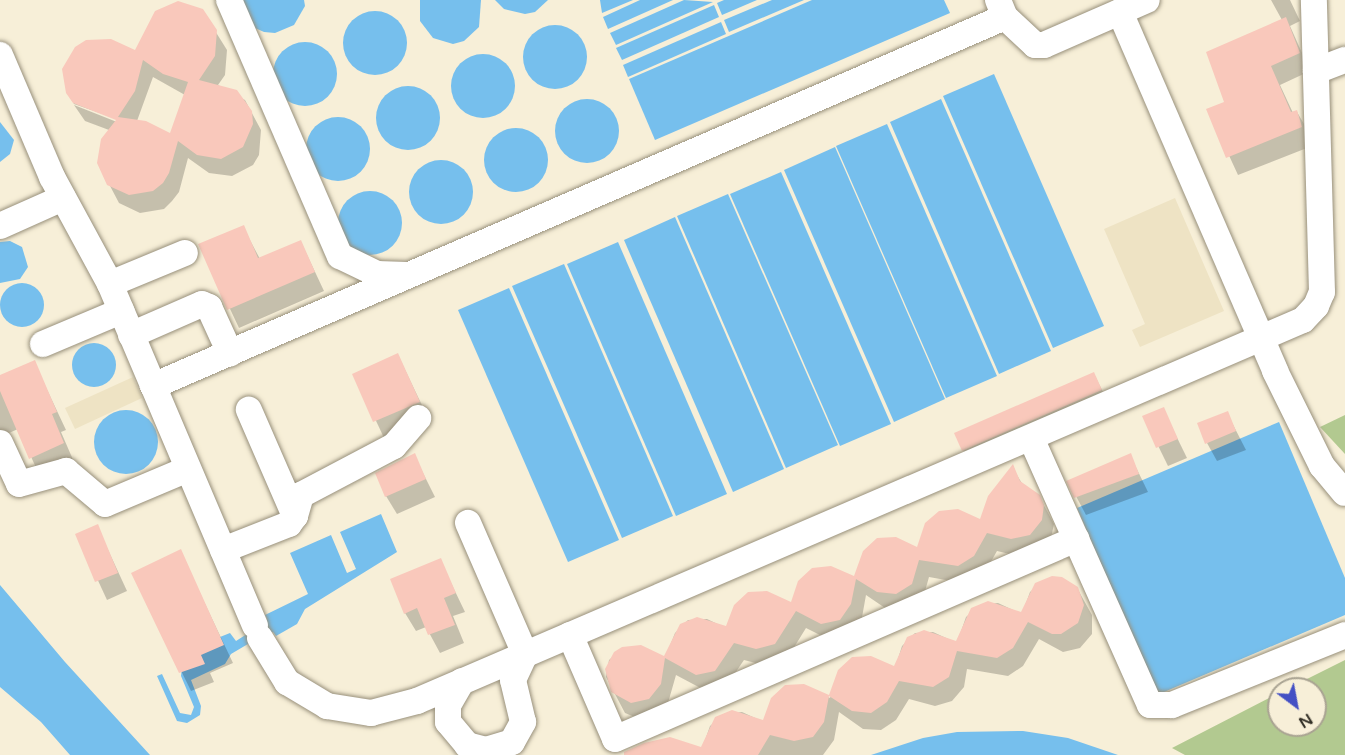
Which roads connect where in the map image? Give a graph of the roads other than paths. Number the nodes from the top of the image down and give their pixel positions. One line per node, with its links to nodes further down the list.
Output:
1 (229, 0): 12 (lane)
2 (1148, 0): 5 (lane)
3 (1314, 0): 8 (lane)
4 (1001, 9): 5 (lane); 12 (lane)
5 (1120, 12): 16 (lane)
6 (0, 55): 9 (lane)
7 (1345, 60): 8 (lane)
8 (1316, 71): 16 (lane)
9 (63, 198): 10 (lane); 13 (lane)
10 (0, 226)
11 (185, 253): 13 (lane)
12 (410, 275): 18 (lane)
13 (110, 284): 14 (lane)
14 (121, 311): 15 (lane); 17 (lane)
15 (131, 335): 18 (lane); 19 (lane)
16 (1262, 339): 22 (lane); 24 (lane)
17 (43, 344)
18 (230, 353): 19 (lane)
19 (153, 386): 25 (lane)
20 (249, 410): 28 (lane)
21 (418, 417): 28 (lane)
22 (1031, 438): 30 (lane); 33 (lane)
23 (0, 443): 25 (lane)
24 (1322, 466): 26 (lane); 27 (lane)
25 (188, 469): 31 (lane)
26 (1345, 493)
27 (1345, 510)
28 (295, 516): 31 (lane)
29 (468, 523): 34 (lane)
30 (1076, 539): 32 (lane); 33 (lane)
31 (223, 550): 35 (lane)
32 (1345, 634)
33 (570, 635): 34 (lane)
34 (525, 654): 35 (lane); 35 (lane)
35 (462, 681)

